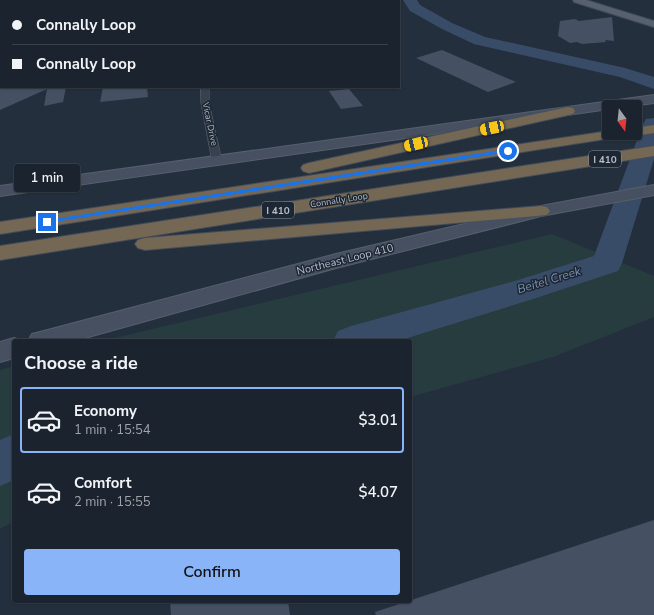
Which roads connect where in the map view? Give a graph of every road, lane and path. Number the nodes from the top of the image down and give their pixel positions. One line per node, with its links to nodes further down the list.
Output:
1 (576, 0): 2 (main road)
2 (654, 24)
3 (204, 88): 10 (street, Vicar Drive)
4 (654, 99): 5 (main road)
5 (568, 111): 10 (main road); 14 (highway)
6 (654, 129): 7 (highway)
7 (642, 131)
8 (602, 136): 14 (highway, I 410)
9 (654, 151): 16 (highway, Connally Loop / I 410)
10 (217, 161): 12 (main road)
11 (654, 190): 13 (main road, Northeast Loop 410)
12 (0, 191)
13 (541, 211): 17 (highway); 18 (main road, Northeast Loop 410)
14 (63, 220): 15 (highway, I 410)
15 (0, 228)
16 (0, 253)
17 (0, 257)
18 (47, 339)
19 (12, 349): 20 (main road)
20 (0, 352)

